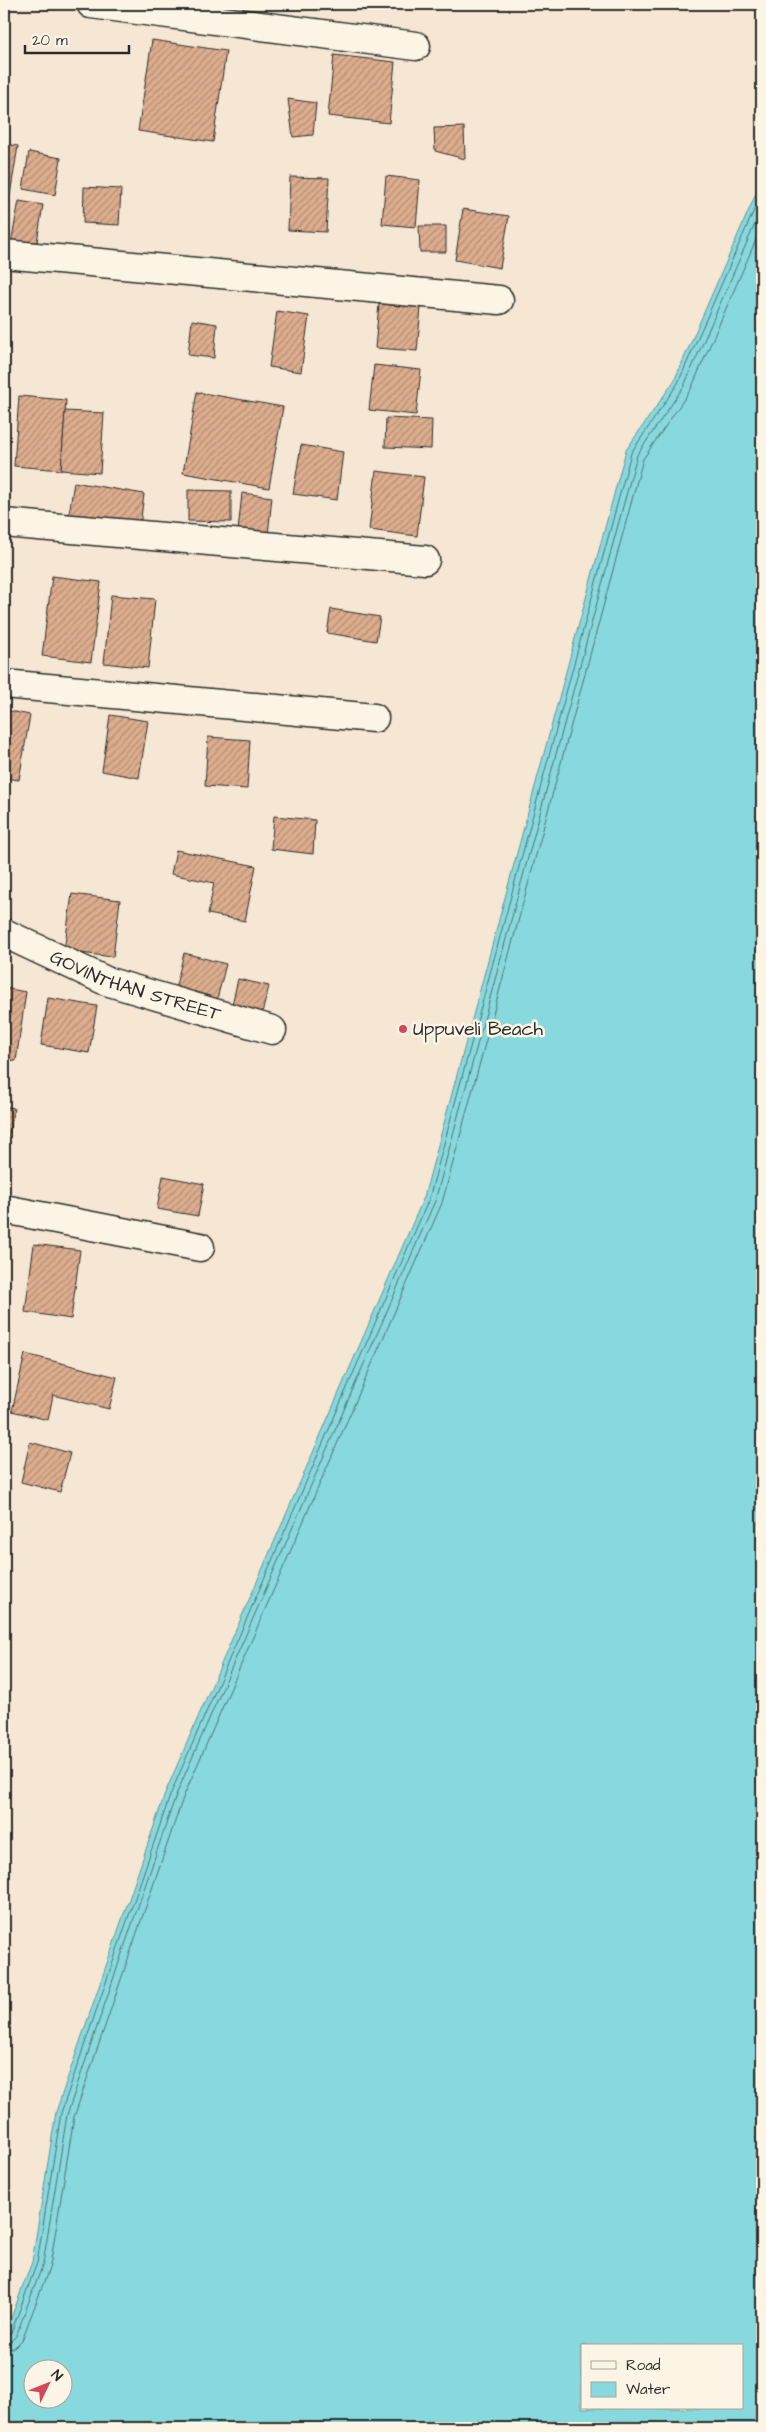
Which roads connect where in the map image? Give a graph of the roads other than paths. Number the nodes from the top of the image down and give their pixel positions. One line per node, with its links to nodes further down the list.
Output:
1 (91, 4): 2 (street)
2 (416, 46)
3 (4, 254): 4 (street)
4 (499, 300)
5 (4, 523): 6 (street)
6 (425, 560)
7 (4, 684): 8 (street)
8 (374, 718)
9 (4, 933): 10 (street, GOVINTHAN STREET)
10 (272, 1030)
11 (4, 1209): 12 (street)
12 (200, 1247)

